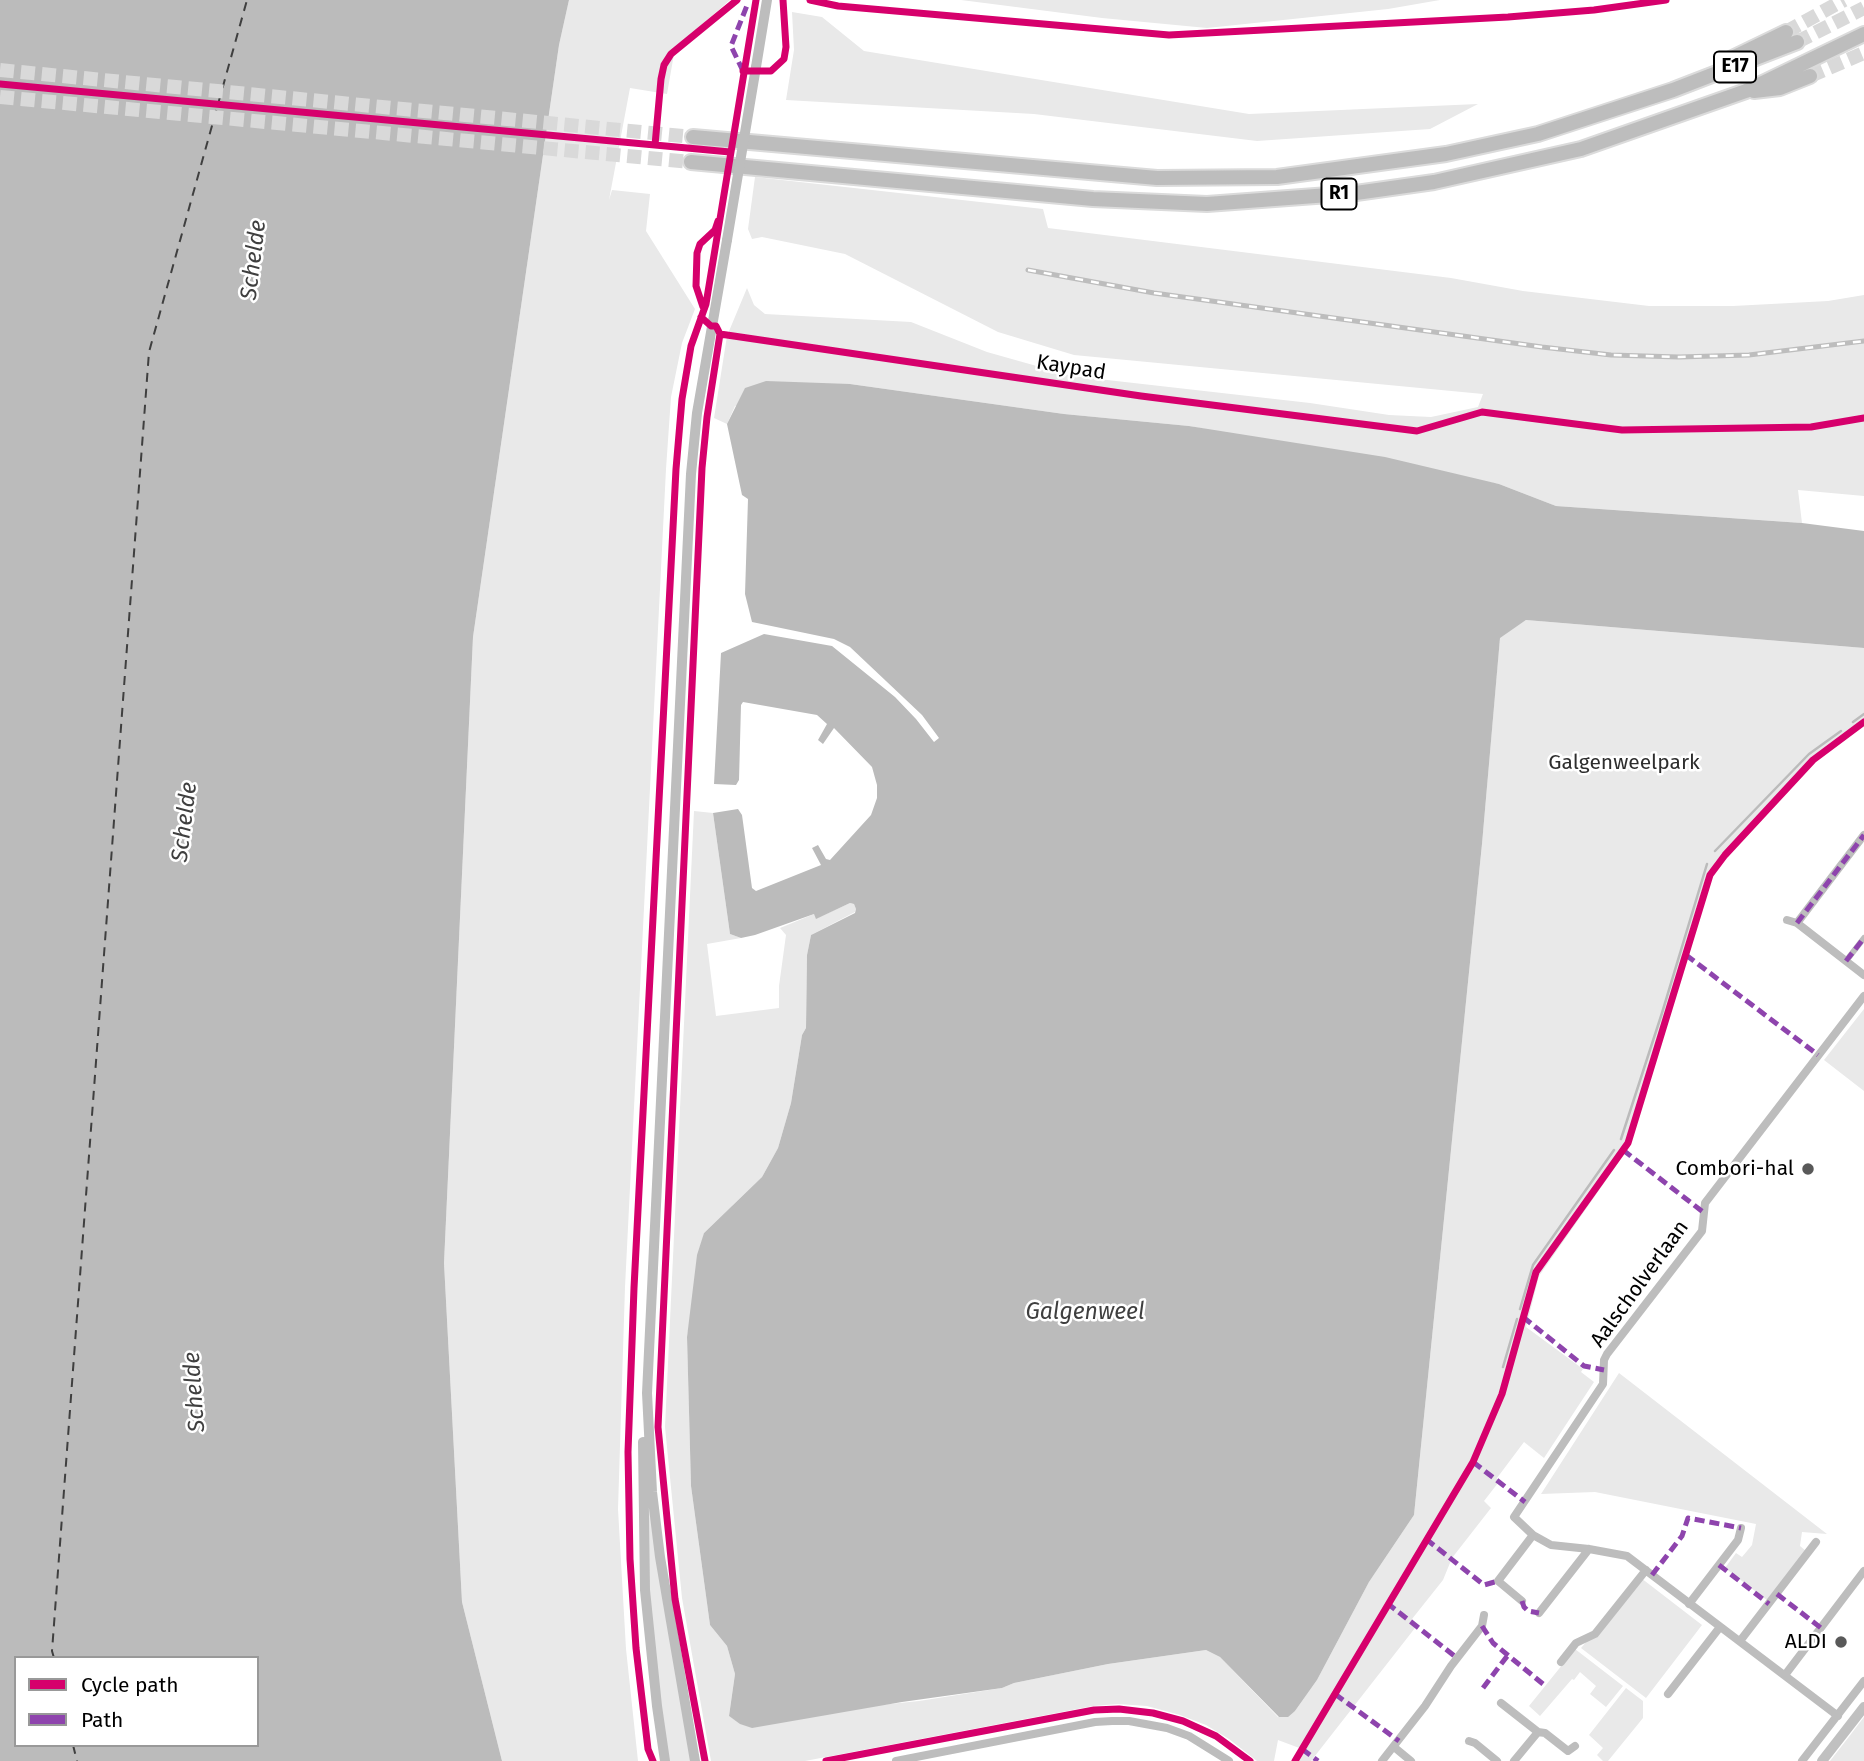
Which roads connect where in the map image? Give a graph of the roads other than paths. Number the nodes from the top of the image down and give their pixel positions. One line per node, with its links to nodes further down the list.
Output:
1 (767, 0): 15 (street, bridge)
2 (1864, 34): 5 (highway, E17)
3 (1791, 37): 6 (highway, R1)
4 (1810, 76): 5 (highway, R1)
5 (1746, 91): 7 (highway, R1)
6 (693, 137)
7 (691, 162)
8 (1864, 835): 10 (street)
9 (1787, 920): 10 (street)
10 (1797, 923): 12 (street)
11 (1864, 938): 12 (street)
12 (1846, 961): 13 (street)
13 (1864, 975)
14 (1864, 996): 17 (street, Aalscholverlaan)
15 (647, 1410): 39 (street); 40 (street)
16 (1741, 1528): 23 (street)
17 (1533, 1535): 19 (street); 22 (street)
18 (1816, 1542): 27 (street)
19 (1589, 1549): 20 (street); 24 (street)
20 (1646, 1570): 23 (street); 28 (street)
21 (1864, 1571): 29 (street)
22 (1522, 1601)
23 (1689, 1604): 26 (street)
24 (1539, 1613)
25 (1484, 1615): 37 (street)
26 (1720, 1627): 27 (street); 31 (street)
27 (1740, 1641): 29 (street)
28 (1561, 1662)
29 (1785, 1675): 34 (street)
30 (1864, 1681): 34 (street)
31 (1668, 1694)
32 (1501, 1703): 35 (street)
33 (1864, 1707): 48 (main road)
34 (1838, 1716): 47 (street)
35 (1538, 1732): 38 (street); 46 (street)
36 (1469, 1741): 45 (street)
37 (1394, 1746): 43 (street); 44 (street)
38 (1575, 1746)
39 (665, 1761)
40 (695, 1761)
41 (895, 1761): 42 (street)
42 (1229, 1761)
43 (1382, 1761)
44 (1411, 1761)
45 (1497, 1761)
46 (1514, 1761)
47 (1802, 1761)
48 (1822, 1761)

